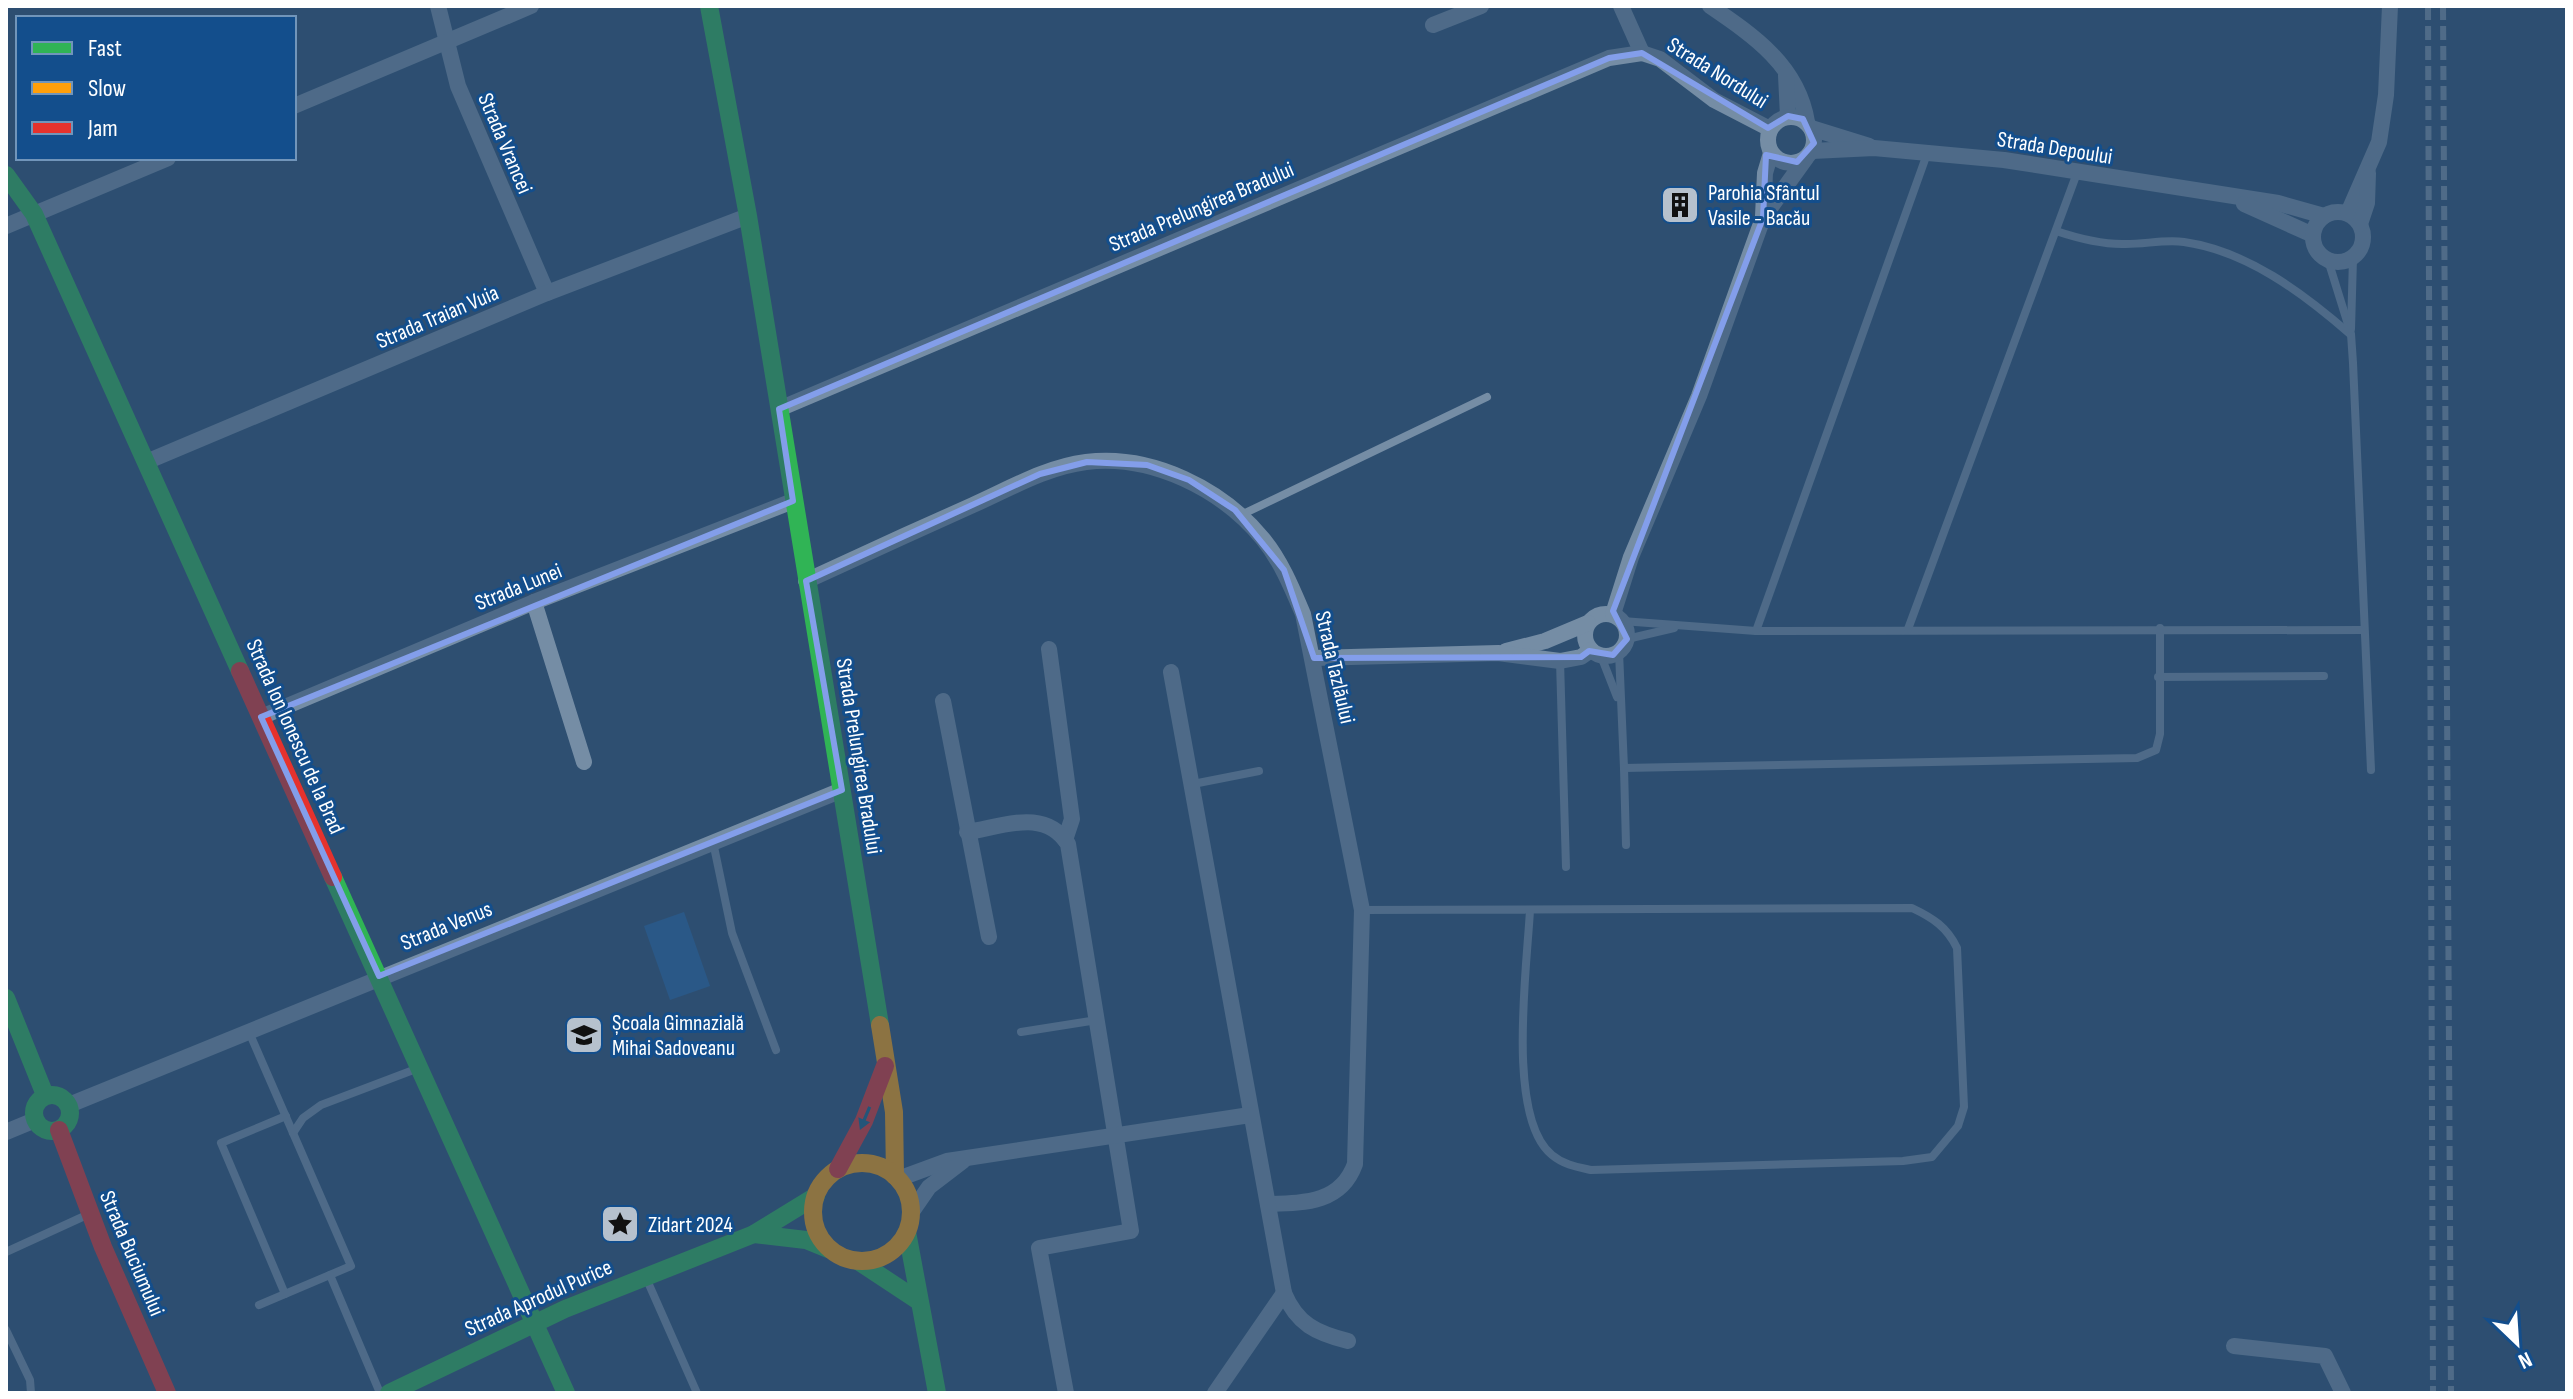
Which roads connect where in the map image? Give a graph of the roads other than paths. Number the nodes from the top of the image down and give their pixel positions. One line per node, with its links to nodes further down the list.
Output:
1 (438, 6): 9 (street, Strada Vrancei)
2 (531, 6): 9 (street)
3 (709, 6): 25 (street, Strada Prelungirea Bradului)
4 (1481, 6): 8 (street)
5 (1621, 6): 10 (street)
6 (1710, 6): 11 (street, Strada Nordului)
7 (2390, 6): 28 (street)
8 (1433, 25)
9 (445, 43): 12 (street); 34 (street, Strada Vrancei)
10 (1642, 53): 15 (street, Strada Nordului); 37 (street, Strada Prelungirea Bradului)
11 (1785, 73): 13 (street, Strada Nordului); 14 (street, Strada Nordului)
12 (296, 105)
13 (1788, 116): 14 (street); 15 (street)
14 (1809, 125): 16 (street, Strada Depoului); 18 (street)
15 (1770, 129): 17 (street)
16 (1874, 148): 18 (street, Strada Depoului); 19 (street, Strada Depoului)
17 (1771, 153): 18 (street); 27 (street)
18 (1809, 154): 27 (street)
19 (1927, 154): 21 (street, Strada Depoului); 49 (lane)
20 (163, 160): 24 (street)
21 (2077, 173): 23 (street, Strada Depoului); 30 (lane)
22 (6, 175): 24 (street, Strada Ion Ionescu de la Brad)
23 (2228, 196): 26 (street, Strada Depoului); 31 (street, Strada Depoului)
24 (34, 214): 29 (street); 38 (street, Strada Ion Ionescu de la Brad)
25 (748, 216): 34 (street, Strada Traian Vuia); 37 (street, Strada Prelungirea Bradului)
26 (2324, 216): 28 (street); 31 (street)
27 (1763, 218): 43 (street)
28 (2354, 218): 32 (street)
29 (6, 226)
30 (2056, 231): 35 (lane); 47 (lane)
31 (2313, 235): 33 (street)
32 (2353, 258): 33 (street); 35 (lane)
33 (2328, 260): 35 (lane)
34 (547, 293): 38 (street, Strada Traian Vuia)
35 (2351, 334): 48 (lane)
36 (1487, 397): 40 (lane)
37 (779, 409): 39 (street, Strada Prelungirea Bradului)
38 (146, 462): 61 (street, Strada Ion Ionescu de la Brad)
39 (793, 501): 41 (street, Strada Prelungirea Bradului); 42 (street, Strada Lunei)
40 (1240, 515): 41 (street, Strada Tazlăului); 54 (street, Strada Tazlăului)
41 (806, 581): 67 (street, Strada Prelungirea Bradului)
42 (534, 602): 61 (street, Strada Lunei); 62 (street)
43 (1617, 618): 44 (street); 45 (lane); 50 (street)
44 (1588, 623): 52 (street); 53 (street)
45 (1679, 627): 49 (lane); 50 (lane)
46 (2160, 628): 47 (lane); 48 (lane); 58 (lane)
47 (1908, 629): 49 (lane)
48 (2363, 630): 64 (lane)
49 (1756, 631)
50 (1623, 645): 53 (street); 60 (lane)
51 (1049, 649): 69 (street)
52 (1498, 653): 54 (street); 55 (street)
53 (1596, 653): 55 (street); 60 (lane)
54 (1314, 658): 73 (street, Strada Tazlăului)
55 (1560, 661): 72 (lane)
56 (1171, 672): 66 (street)
57 (2324, 676): 58 (lane)
58 (2158, 677): 63 (lane)
59 (943, 701): 68 (street)
60 (1619, 702): 63 (lane)
61 (261, 717): 76 (street, Strada Ion Ionescu de la Brad)
62 (584, 762)
63 (1624, 768): 71 (lane)
64 (2371, 770)
65 (1259, 771): 66 (lane)
66 (1193, 784): 86 (street)
67 (842, 790): 70 (street, Strada Venus); 82 (street, Strada Prelungirea Bradului)
68 (967, 832): 69 (street); 75 (street)
69 (1065, 840): 78 (street)
70 (713, 842): 76 (street, Strada Venus); 81 (lane)
71 (1626, 845)
72 (1566, 867)
73 (1362, 910): 74 (lane); 97 (street, Strada Tazlăului)
74 (1530, 910): 74 (lane)
75 (989, 937)
76 (379, 976): 79 (street, Strada Venus); 83 (street, Strada Ion Ionescu de la Brad)
77 (6, 998): 84 (street)
78 (1098, 1020): 80 (lane); 92 (street)
79 (249, 1031): 85 (street, Strada Venus); 87 (lane)
80 (1021, 1032)
81 (776, 1050)
82 (886, 1063): 94 (street, Strada Prelungirea Bradului, one-way to 94); 95 (street, Strada Prelungirea Bradului)
83 (420, 1069): 91 (lane); 111 (street, Strada Ion Ionescu de la Brad)
84 (45, 1095): 85 (street); 88 (street)
85 (69, 1105): 89 (street)
86 (1250, 1115): 92 (street); 97 (street)
87 (286, 1116): 91 (lane); 107 (lane)
88 (35, 1120): 89 (street); 90 (street)
89 (59, 1130): 98 (street, Strada Buciumului)
90 (6, 1132)
91 (293, 1133): 105 (lane)
92 (1117, 1135): 93 (street); 122 (street)
93 (965, 1160): 95 (street); 99 (street)
94 (838, 1169): 95 (street); 96 (street)
95 (896, 1177): 99 (street)
96 (816, 1196): 101 (street, Strada Aprodul Purice); 102 (street)
97 (1268, 1204): 109 (street)
98 (90, 1213): 103 (lane); 117 (street, Strada Buciumului)
99 (911, 1213): 100 (street)
100 (907, 1232): 104 (street); 108 (street)
101 (754, 1234): 102 (street, Strada Aprodul Purice); 106 (street, Strada Aprodul Purice)
102 (828, 1249): 104 (street)
103 (6, 1252)
104 (858, 1261): 108 (street)
105 (330, 1275): 107 (lane); 118 (lane)
106 (645, 1275): 111 (street, Strada Aprodul Purice); 121 (lane)
107 (285, 1294): 110 (lane)
108 (917, 1300): 115 (street)
109 (1287, 1300): 113 (street); 123 (street)
110 (259, 1305)
111 (535, 1322): 119 (street, Strada Aprodul Purice); 120 (street, Strada Ion Ionescu de la Brad)
112 (6, 1330): 116 (lane)
113 (1348, 1341)
114 (2234, 1346): 124 (street)
115 (932, 1392)
116 (31, 1393)
117 (167, 1393)
118 (380, 1393)
119 (389, 1393)
120 (566, 1393)
121 (697, 1393)
122 (1066, 1393)
123 (1215, 1393)
124 (2343, 1393)

